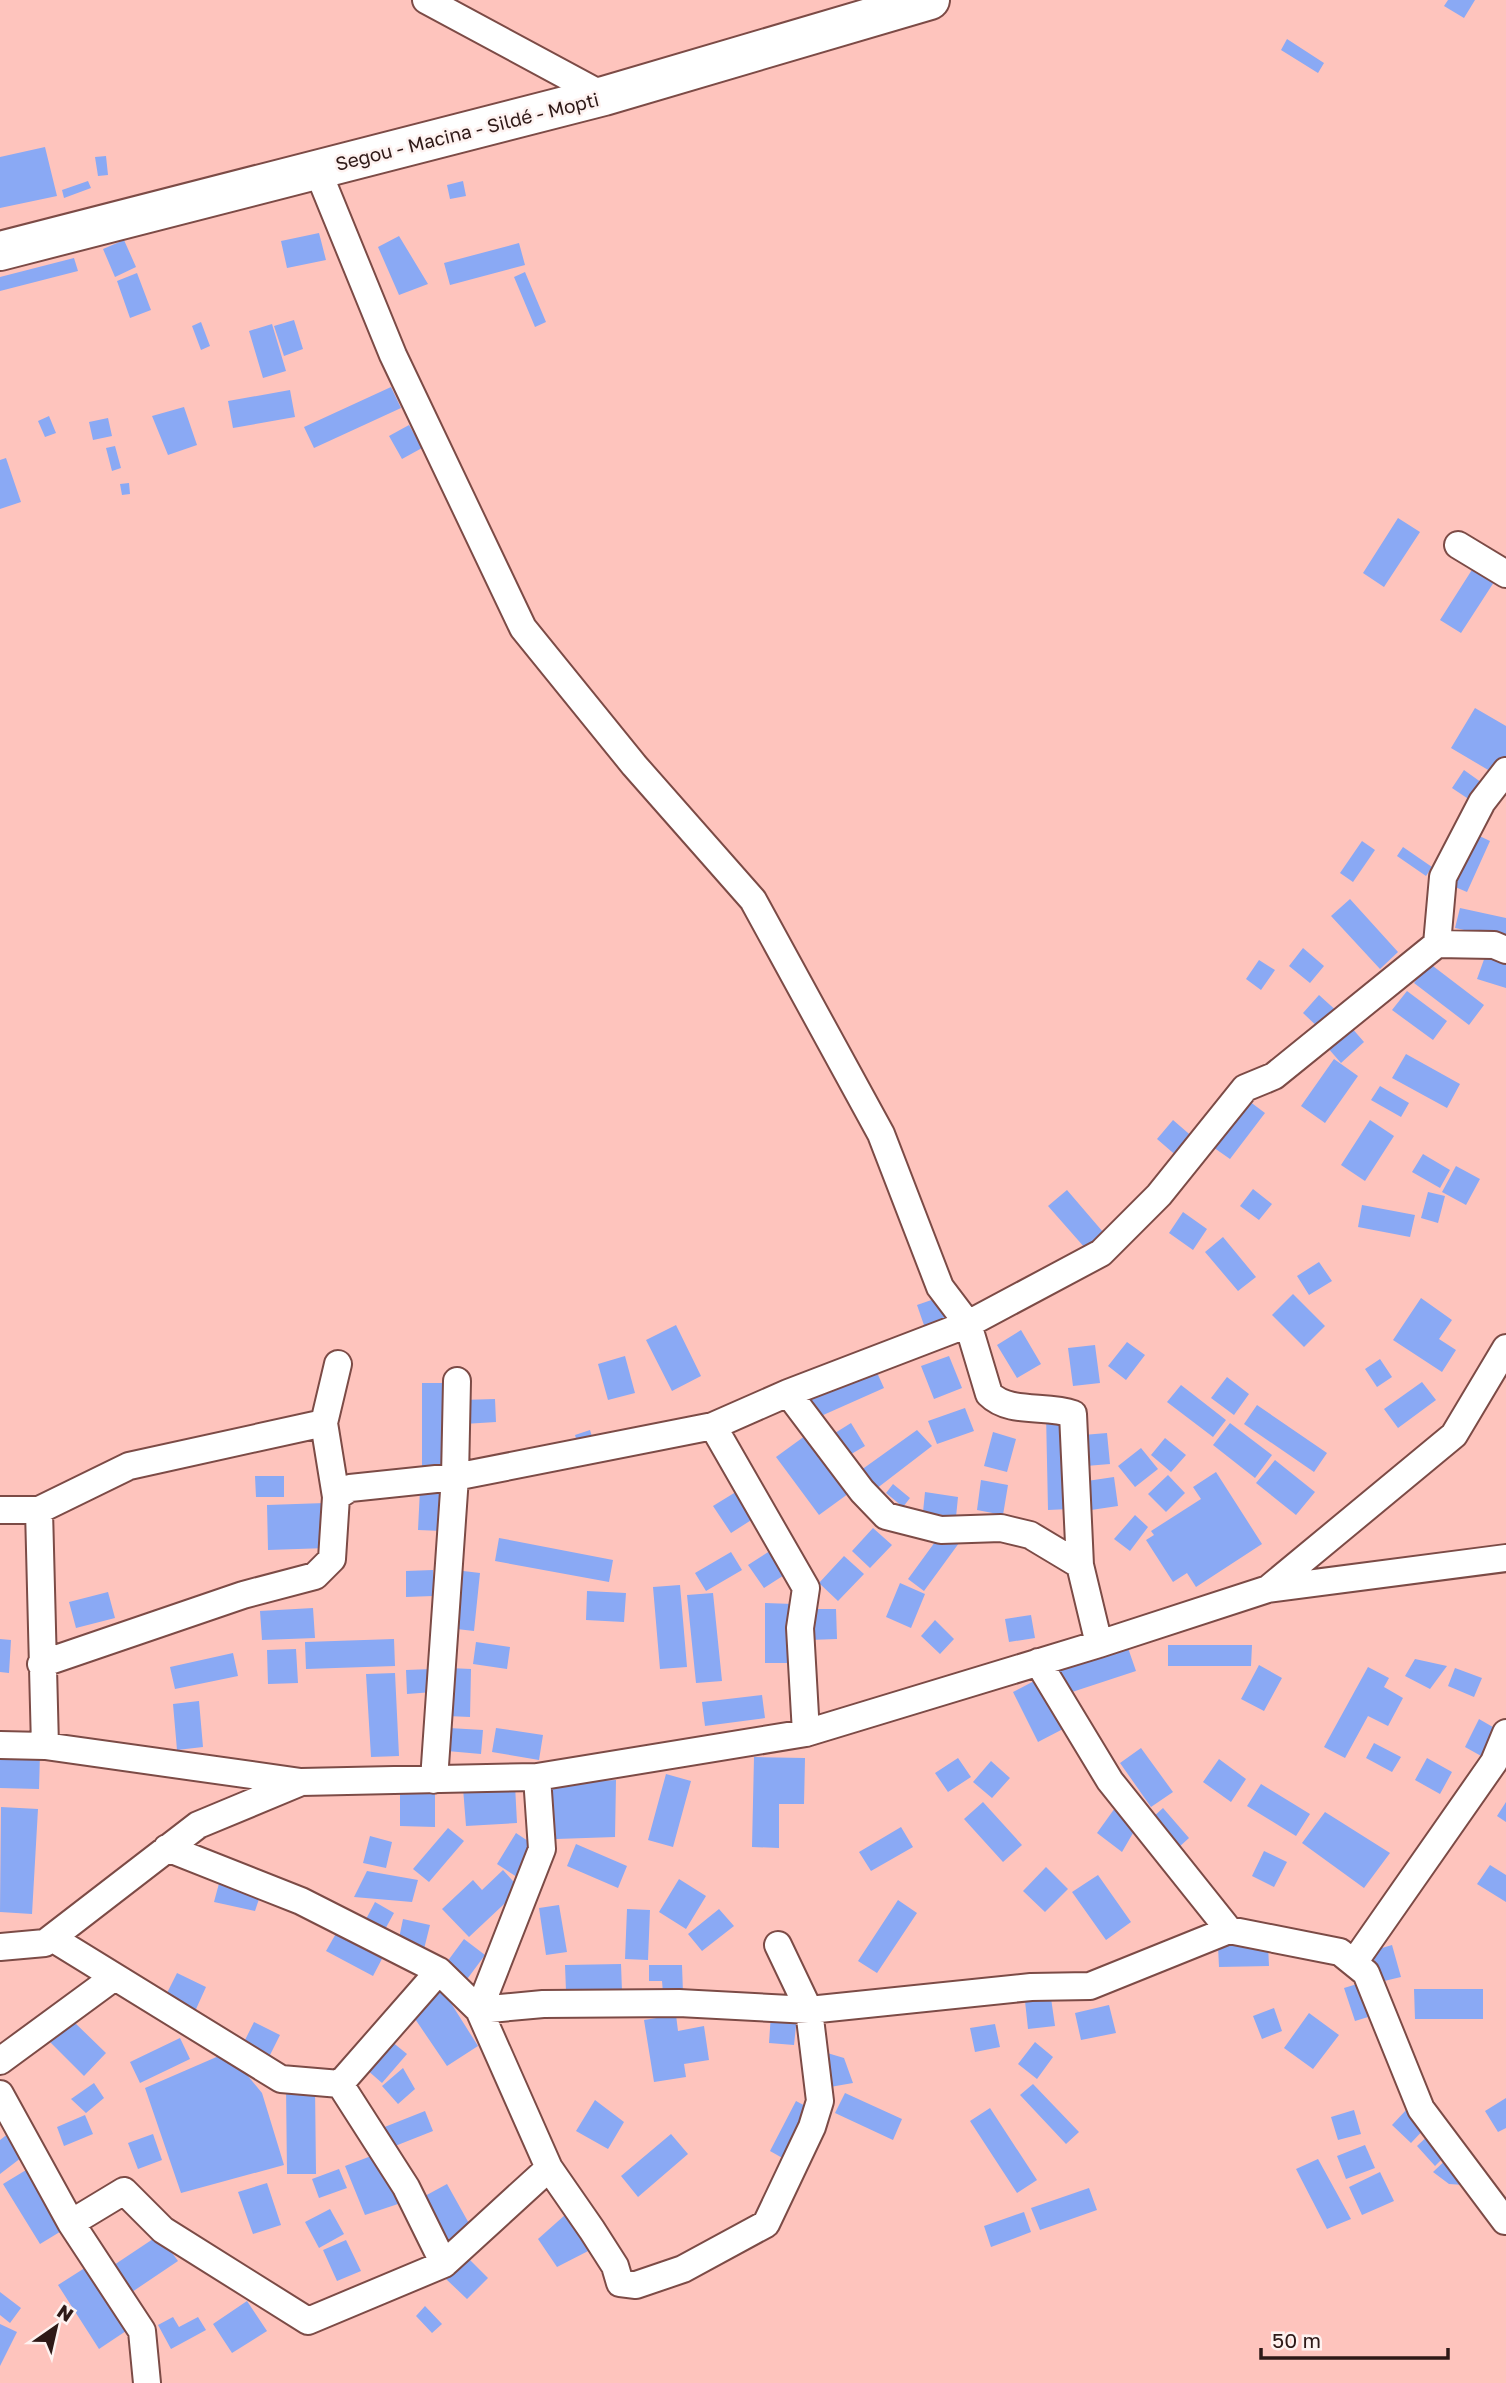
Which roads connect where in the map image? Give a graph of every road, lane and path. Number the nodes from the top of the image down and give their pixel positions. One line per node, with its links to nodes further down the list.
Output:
1 (426, 0): 3 (street)
2 (930, 0): 3 (main road, Segou - Macina - Sildé - Mopti)
3 (604, 96): 4 (main road, Segou - Macina - Sildé - Mopti)
4 (317, 169): 5 (main road, Segou - Macina - Sildé - Mopti); 11 (street)
5 (0, 251)
6 (1458, 545): 7 (street)
7 (1506, 574)
8 (1506, 771): 9 (street)
9 (1437, 944): 10 (street); 11 (street)
10 (1506, 950)
11 (968, 1324): 15 (street); 23 (street)
12 (1506, 1348): 24 (street)
13 (338, 1364): 16 (street)
14 (457, 1381): 18 (street)
15 (788, 1393): 17 (street); 23 (street)
16 (324, 1423): 19 (street); 21 (street)
17 (713, 1426): 18 (street); 28 (street)
18 (455, 1477): 19 (street); 34 (street)
19 (336, 1497): 27 (street)
20 (0, 1510): 21 (street)
21 (39, 1510): 27 (street)
22 (1506, 1558): 24 (street)
23 (1080, 1564): 25 (street)
24 (1268, 1589): 25 (street)
25 (1099, 1644): 26 (street)
26 (1038, 1662): 28 (street); 37 (street)
27 (41, 1664): 31 (street)
28 (806, 1733): 33 (street)
29 (1506, 1733): 32 (street)
30 (0, 1745): 31 (street)
31 (45, 1746): 35 (street)
32 (1500, 1763): 41 (street)
33 (537, 1777): 34 (street); 44 (street)
34 (434, 1780): 35 (street)
35 (301, 1782): 36 (street)
36 (167, 1848): 38 (street); 42 (street)
37 (1229, 1930): 41 (street); 45 (street)
38 (52, 1938): 40 (street); 43 (street)
39 (778, 1945): 45 (street)
40 (0, 1947)
41 (1355, 1962): 50 (street)
42 (439, 1971): 44 (street); 47 (street)
43 (113, 1978): 46 (street); 47 (street)
44 (479, 2010): 45 (street); 49 (street)
45 (809, 2010): 49 (street)
46 (0, 2061)
47 (340, 2084): 52 (street)
48 (0, 2094): 51 (street)
49 (549, 2168): 52 (street)
50 (1505, 2221)
51 (71, 2223): 52 (street); 53 (street)
52 (444, 2264)
53 (147, 2383)

